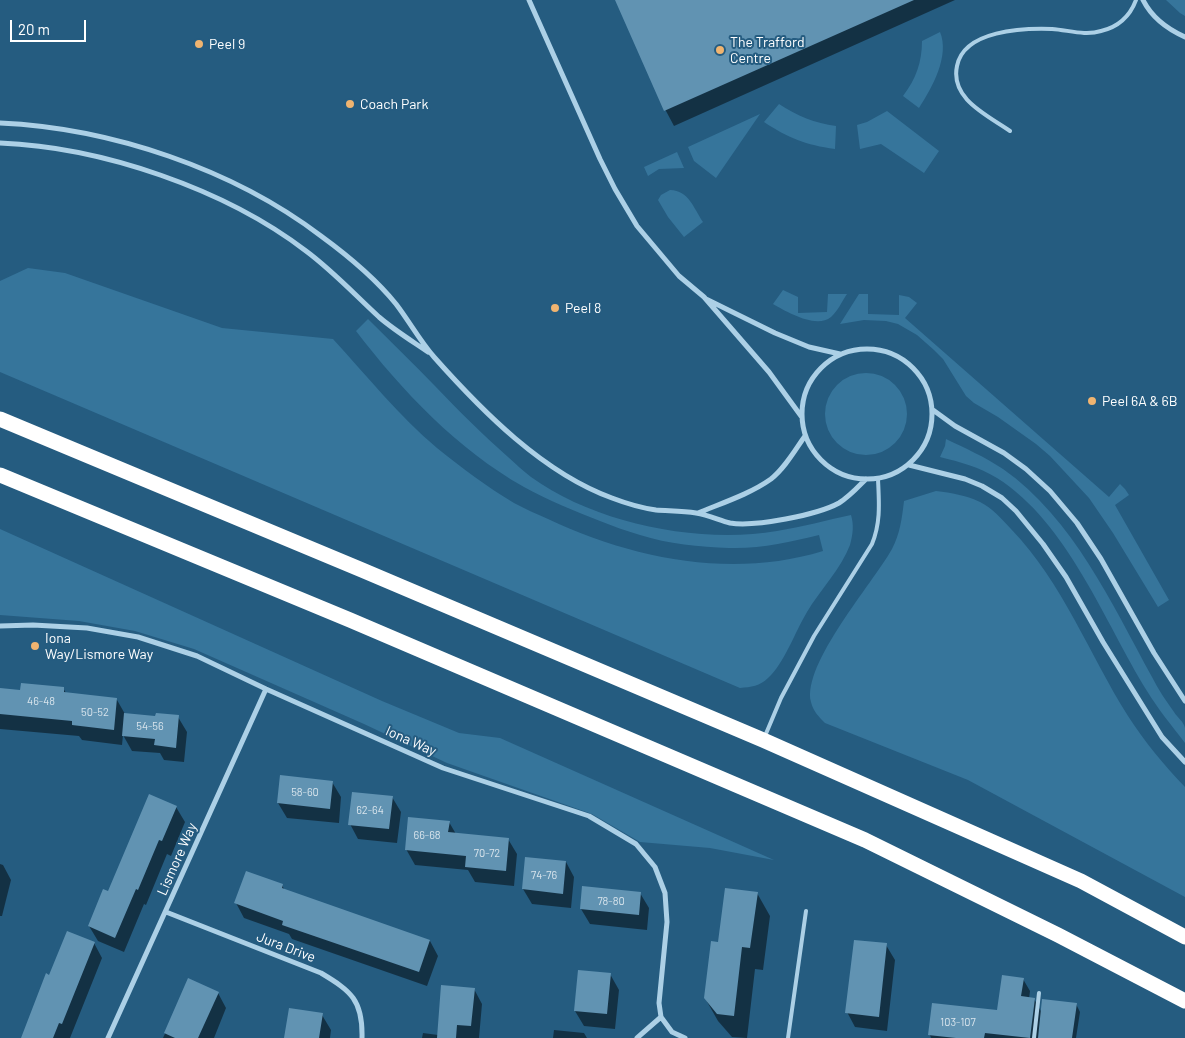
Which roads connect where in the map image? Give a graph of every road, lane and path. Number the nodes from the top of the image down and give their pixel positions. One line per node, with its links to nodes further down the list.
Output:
1 (529, 0): 8 (street)
2 (1136, 0): 6 (lane)
3 (1144, 0): 4 (street)
4 (1185, 37)
5 (0, 123): 10 (street)
6 (1010, 131)
7 (0, 143): 10 (street)
8 (704, 297): 9 (street); 12 (street)
9 (840, 354): 11 (street); 12 (street)
10 (433, 356): 19 (street)
11 (933, 410): 15 (street); 22 (street)
12 (801, 416): 14 (street)
13 (0, 419): 23 (highway)
14 (805, 436): 18 (street); 19 (street)
15 (909, 464): 17 (street); 24 (street)
16 (0, 475): 29 (highway)
17 (878, 479): 18 (street); 23 (lane)
18 (866, 480): 19 (street)
19 (698, 513)
20 (0, 626): 21 (street, Iona Way)
21 (266, 689): 26 (street, Lismore Way); 30 (street, Iona Way)
22 (1185, 701)
23 (763, 740): 27 (highway)
24 (1185, 762)
25 (806, 911): 35 (lane)
26 (166, 912): 31 (street, Lismore Way); 32 (street, Jura Drive)
27 (1185, 937)
28 (1039, 993): 36 (lane)
29 (1185, 1001)
30 (661, 1017): 33 (street); 34 (street)
31 (108, 1038)
32 (362, 1038)
33 (637, 1038)
34 (685, 1038)
35 (788, 1038)
36 (1034, 1038)

